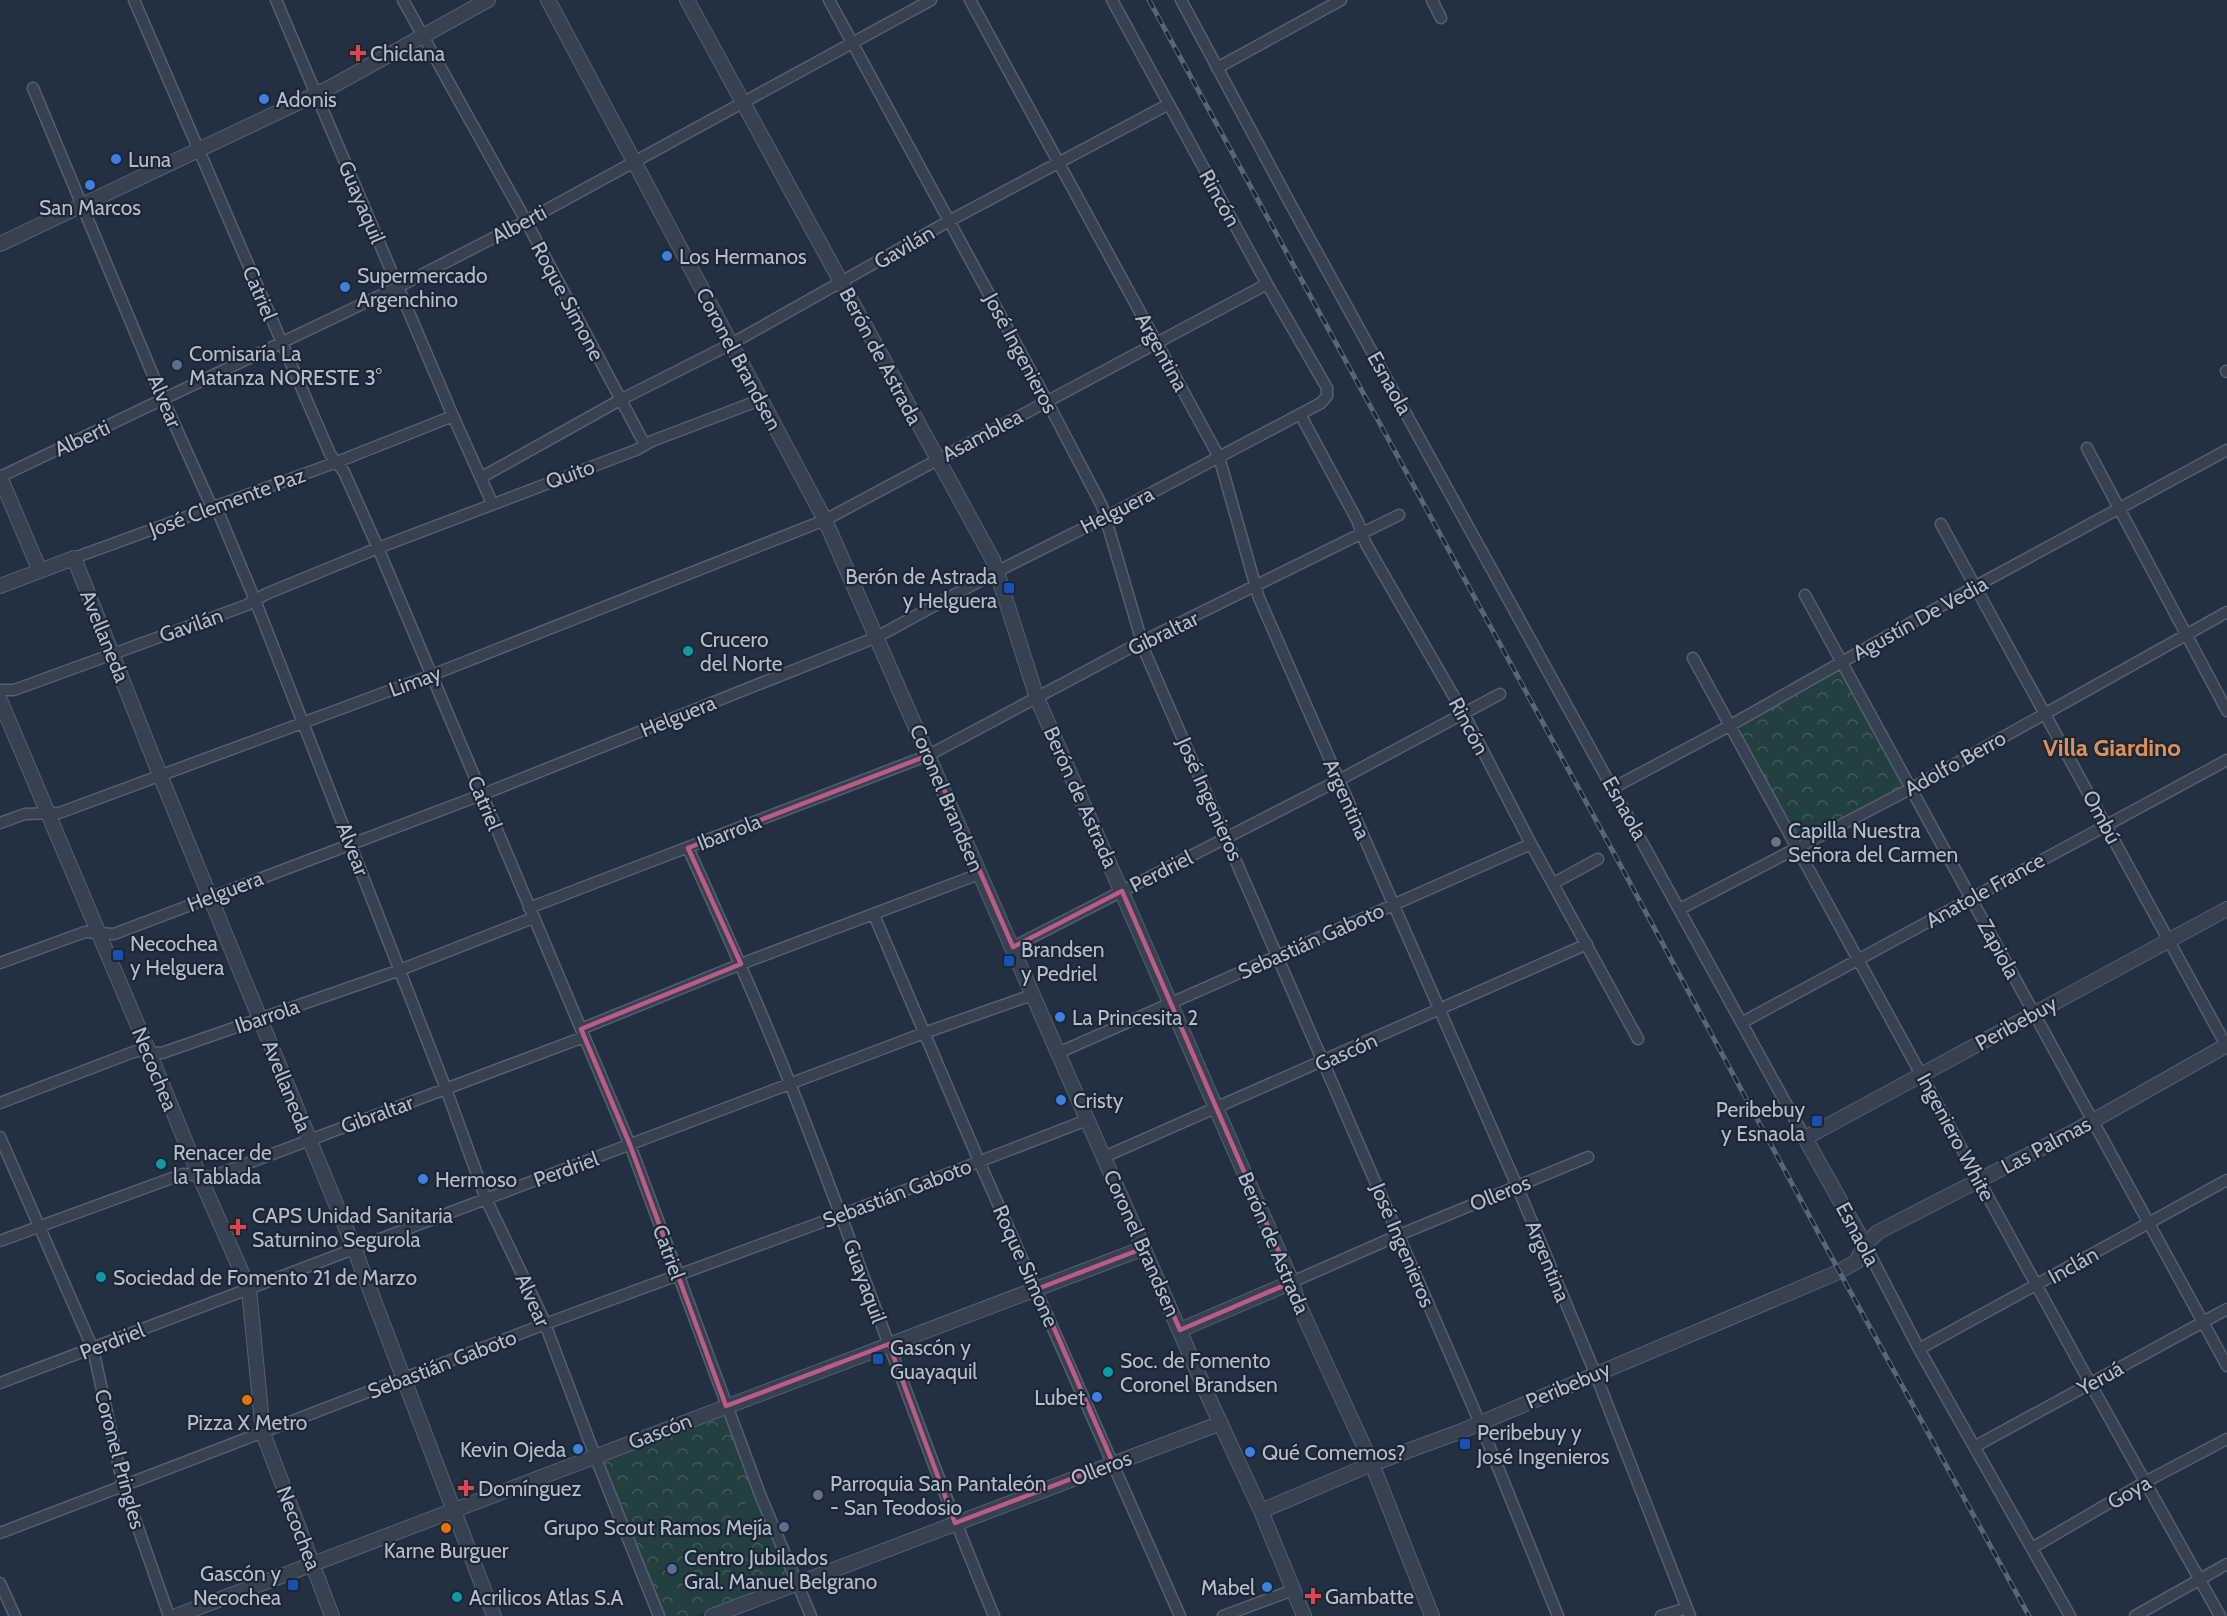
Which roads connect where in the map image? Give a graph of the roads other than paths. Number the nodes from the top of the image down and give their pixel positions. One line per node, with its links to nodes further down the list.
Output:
1 (134, 0): 22 (street, Catriel)
2 (276, 0): 19 (street, Guayaquil)
3 (403, 0): 15 (street, Roque Simone)
4 (488, 0): 15 (street)
5 (548, 0): 23 (street, Coronel Brandsen)
6 (687, 0): 20 (street, Berón de Astrada)
7 (829, 0): 16 (street, José Ingenieros)
8 (931, 0): 16 (street, Alberti)
9 (970, 0): 24 (street, Argentina)
10 (1112, 0): 21 (street, Rincón)
11 (1181, 0): 17 (street, Esnaola)
12 (1341, 0): 17 (street)
13 (1432, 0): 14 (street)
14 (1441, 18)
15 (423, 37): 19 (street); 26 (street, Roque Simone)
16 (853, 43): 20 (street, Alberti); 27 (street, José Ingenieros)
17 (1217, 68): 88 (street, Esnaola)
18 (33, 88): 25 (street, Alvear)
19 (315, 94): 22 (street); 31 (street, Guayaquil)
20 (743, 103): 23 (street, Alberti); 29 (street, Berón de Astrada)
21 (1169, 104): 24 (street, Gavilán); 30 (street, Rincón)
22 (198, 149): 25 (street); 32 (street, Catriel)
23 (633, 162): 26 (street, Alberti); 34 (street, Coronel Brandsen)
24 (1059, 162): 27 (street, Gavilán); 33 (street, Argentina)
25 (82, 206): 28 (street); 36 (street, Alvear)
26 (526, 221): 31 (street, Alberti); 37 (street, Roque Simone)
27 (950, 222): 29 (street, Gavilán); 39 (street, José Ingenieros)
28 (0, 244)
29 (842, 282): 34 (street, Gavilán); 46 (street, Berón de Astrada)
30 (1267, 284): 33 (street, Asamblea); 35 (street, Rincón)
31 (398, 287): 32 (street, Alberti); 41 (street, Guayaquil)
32 (281, 342): 36 (street, Alberti); 47 (street, Catriel)
33 (1157, 343): 39 (street, Asamblea); 45 (street, Argentina)
34 (731, 344): 37 (street, Gavilán); 38 (street, Coronel Brandsen)
35 (1327, 396): 40 (street, Helguera)
36 (163, 399): 48 (street, Alberti); 51 (street, Alvear)
37 (620, 400): 42 (street, Roque Simone); 49 (street, Gavilán)
38 (760, 400): 42 (street, Quito); 55 (street, Coronel Brandsen)
39 (1047, 401): 46 (street, Asamblea); 54 (street, José Ingenieros)
40 (1300, 414): 45 (street, Helguera); 57 (street, Rincón)
41 (453, 416): 47 (street, José Clemente Paz); 49 (street, Guayaquil)
42 (645, 445): 50 (street, Quito)
43 (2087, 448): 52 (street)
44 (2227, 450): 52 (street, Agustín De Vedia)
45 (1219, 457): 54 (street, Helguera); 64 (street, Argentina)
46 (937, 459): 55 (street, Asamblea); 61 (street, Berón de Astrada)
47 (337, 462): 51 (street, José Clemente Paz); 58 (street, Catriel)
48 (0, 477): 60 (street)
49 (482, 477): 50 (street, Guayaquil)
50 (492, 503): 58 (street, Quito)
51 (213, 507): 59 (street, José Clemente Paz); 66 (street, Alvear)
52 (2120, 508): 63 (street, Agustín De Vedia); 68 (street)
53 (1399, 515): 57 (street, Gibraltar)
54 (1106, 517): 61 (street, Helguera); 70 (street, José Ingenieros)
55 (825, 520): 69 (street, Coronel Brandsen); 74 (street, Limay)
56 (1941, 524): 63 (street, Ombú)
57 (1362, 533): 64 (street, Gibraltar); 80 (street, Rincón)
58 (378, 548): 66 (street, Gavilán); 74 (street, Catriel)
59 (74, 558): 60 (street, José Clemente Paz); 71 (street, Avellaneda)
60 (40, 571): 62 (street, José Clemente Paz)
61 (998, 571): 69 (street, Helguera); 77 (street, Berón de Astrada)
62 (0, 585)
63 (1976, 586): 73 (street, Agustín De Vedia); 81 (street, Ombú)
64 (1255, 587): 70 (street, Gibraltar); 87 (street, Argentina)
65 (1805, 595): 73 (street, Zapiola)
66 (255, 600): 71 (street, Gavilán); 82 (street, Alvear)
67 (2227, 612): 68 (street, Adolfo Berro)
68 (2186, 634): 79 (street); 81 (street, Adolfo Berro)
69 (877, 637): 84 (street, Coronel Brandsen); 90 (street, Helguera)
70 (1141, 642): 77 (street, Gibraltar); 94 (street, José Ingenieros)
71 (111, 653): 75 (street, Gavilán); 86 (street, Avellaneda)
72 (1693, 658): 83 (street, Ingeniero White)
73 (1842, 662): 83 (street, Agustín De Vedia); 89 (street, Zapiola)
74 (432, 675): 82 (street, Limay); 90 (street, Catriel)
75 (0, 690)
76 (1500, 694): 80 (street, Perdriel)
77 (1037, 698): 84 (street, Gibraltar); 102 (street, Berón de Astrada)
78 (0, 700): 91 (street, Necochea)
79 (2227, 711)
80 (1464, 714): 87 (street, Perdriel); 96 (street, Rincón)
81 (2046, 714): 89 (street, Adolfo Berro); 93 (street, Ombú)
82 (302, 722): 86 (street, Limay); 95 (street, Alvear)
83 (1731, 725): 88 (street, Agustín De Vedia); 98 (street, Ingeniero White)
84 (928, 755): 97 (street, Ibarrola); 100 (street, Coronel Brandsen)
85 (2227, 760): 93 (street, Anatole France)
86 (160, 775): 91 (street, Limay); 103 (street, Avellaneda)
87 (1339, 780): 94 (street, Perdriel); 105 (street, Argentina)
88 (1613, 788): 106 (street, Esnaola)
89 (1912, 788): 98 (street, Adolfo Berro); 104 (street, Zapiola)
90 (481, 795): 95 (street, Helguera); 108 (street, Catriel)
91 (47, 813): 92 (street, Limay); 110 (street, Necochea)
92 (0, 823)
93 (2106, 824): 104 (street, Anatole France); 111 (street, Ombú)
94 (1226, 836): 102 (street, Perdriel); 114 (street, José Ingenieros)
95 (351, 844): 103 (street, Helguera); 118 (street, Alvear)
96 (1531, 844): 101 (street, Rincón); 105 (street, Sebastián Gaboto)
97 (688, 848): 108 (street, Ibarrola); 117 (street, Guayaquil)
98 (1799, 848): 106 (street, Adolfo Berro); 115 (street, Ingeniero White)
99 (1598, 859): 101 (street)
100 (979, 874): 109 (street, Gibraltar); 113 (street, Coronel Brandsen)
101 (1554, 883): 112 (street, Rincón)
102 (1122, 891): 113 (street, Perdriel); 120 (street, Berón de Astrada)
103 (211, 896): 110 (street, Helguera); 123 (street, Avellaneda)
104 (1971, 898): 115 (street, Anatole France); 122 (street, Zapiola)
105 (1394, 903): 114 (street, Sebastián Gaboto); 121 (street, Argentina)
106 (1680, 909): 124 (street, Esnaola)
107 (2227, 909): 111 (street, Peribebuy)
108 (531, 913): 118 (street, Ibarrola); 125 (street, Catriel)
109 (874, 915): 117 (street, Gibraltar); 126 (street, Roque Simone)
110 (98, 933): 116 (street, Helguera); 129 (street, Necochea)
111 (2168, 941): 122 (street, Peribebuy); 128 (street, Ombú)
112 (1587, 944): 121 (street, Gascón); 127 (street, Rincón)
113 (1013, 947): 119 (street, Coronel Brandsen)
114 (1277, 957): 120 (street, Sebastián Gaboto); 131 (street, José Ingenieros)
115 (1860, 959): 124 (street, Anatole France); 132 (street, Ingeniero White)
116 (0, 963)
117 (741, 964): 125 (street, Gibraltar); 133 (street, Guayaquil)
118 (400, 970): 123 (street, Ibarrola); 134 (street, Alvear)
119 (1032, 995): 126 (street, Perdriel); 130 (street, Coronel Brandsen)
120 (1171, 1002): 130 (street, Sebastián Gaboto); 136 (street, Berón de Astrada)
121 (1440, 1010): 131 (street, Gascón); 149 (street, Argentina)
122 (2034, 1014): 132 (street, Peribebuy); 138 (street, Zapiola)
123 (260, 1018): 129 (street, Ibarrola); 141 (street, Avellaneda)
124 (1743, 1022): 140 (street, Esnaola)
125 (582, 1033): 134 (street, Gibraltar); 142 (street, Catriel)
126 (924, 1033): 133 (street, Perdriel); 145 (street, Roque Simone)
127 (1638, 1039)
128 (2227, 1046): 138 (street, Las Palmas)
129 (149, 1052): 135 (street, Ibarrola); 146 (street, Necochea)
130 (1058, 1053): 137 (street, Coronel Brandsen)
131 (1324, 1061): 136 (street, Gascón); 154 (street, José Ingenieros)
132 (1921, 1074): 140 (street, Peribebuy); 147 (street, Ingeniero White)
133 (791, 1085): 142 (street, Perdriel); 151 (street, Guayaquil)
134 (446, 1089): 141 (street, Gibraltar); 150 (street, Alvear)
135 (0, 1103)
136 (1217, 1107): 143 (street, Gascón); 160 (street, Berón de Astrada)
137 (1087, 1120): 143 (street, Coronel Brandsen); 145 (street, Sebastián Gaboto)
138 (2092, 1121): 147 (street, Las Palmas); 152 (street, Zapiola)
139 (0, 1137): 153 (street, Coronel Pringles)
140 (1805, 1138): 156 (street, Esnaola)
141 (309, 1139): 146 (street, Gibraltar); 157 (street, Avellaneda)
142 (630, 1145): 150 (street, Perdriel); 159 (street, Catriel)
143 (1104, 1157): 158 (street, Coronel Brandsen)
144 (1588, 1157): 149 (street, Olleros)
145 (980, 1161): 151 (street, Sebastián Gaboto); 163 (street, Roque Simone)
146 (199, 1176): 153 (street, Gibraltar); 162 (street, Necochea)
147 (1979, 1180): 156 (street, Las Palmas); 161 (street, Ingeniero White)
148 (2227, 1180): 152 (street, Inclán)
149 (1517, 1186): 154 (street, Olleros); 172 (street, Argentina)
150 (486, 1198): 157 (street, Perdriel); 166 (street, Alvear)
151 (841, 1215): 159 (street, Sebastián Gaboto); 168 (street, Guayaquil)
152 (2148, 1223): 161 (street, Inclán); 165 (street, Zapiola)
153 (38, 1226): 155 (street, Gibraltar); 169 (street, Coronel Pringles)
154 (1399, 1235): 160 (street, Olleros); 178 (street, José Ingenieros)
155 (0, 1241)
156 (1865, 1245): 170 (street, Esnaola); 172 (street, Peribebuy)
157 (354, 1248): 162 (street, Perdriel); 173 (street, Avellaneda)
158 (1144, 1248): 163 (street, Gascón); 167 (street, Coronel Brandsen)
159 (678, 1276): 166 (street, Sebastián Gaboto); 176 (street, Catriel)
160 (1292, 1282): 167 (street, Olleros); 184 (street, Berón de Astrada)
161 (2036, 1285): 170 (street, Inclán); 175 (street, Ingeniero White)
162 (249, 1289): 169 (street, Perdriel); 179 (street, Necochea)
163 (1037, 1289): 168 (street, Gascón); 183 (street, Roque Simone)
164 (2227, 1309): 165 (street, Yeruá)
165 (2203, 1322): 171 (street, Zapiola); 175 (street, Yeruá)
166 (545, 1324): 173 (street, Sebastián Gaboto); 182 (street, Alvear)
167 (1180, 1330): 177 (street, Coronel Brandsen)
168 (889, 1344): 176 (street, Gascón); 189 (street, Guayaquil)
169 (93, 1348): 174 (street, Perdriel); 186 (street, Coronel Pringles)
170 (1919, 1349): 181 (street, Esnaola)
171 (2227, 1366)
172 (1594, 1373): 178 (street, Peribebuy); 198 (street, Argentina)
173 (404, 1380): 179 (street, Sebastián Gaboto); 187 (street, Avellaneda)
174 (0, 1383)
175 (2090, 1383): 181 (street, Yeruá); 185 (street, Ingeniero White)
176 (726, 1406): 182 (street, Gascón); 196 (street, Catriel)
177 (1221, 1423): 183 (street, Olleros); 188 (street, Coronel Brandsen)
178 (1480, 1423): 184 (street, Peribebuy); 212 (street, José Ingenieros)
179 (263, 1433): 186 (street, Sebastián Gaboto); 192 (street, Necochea)
180 (2227, 1438): 185 (street, Goya)
181 (1974, 1447): 191 (street, Esnaola)
182 (595, 1456): 187 (street, Gascón); 204 (street, Alvear)
183 (1113, 1463): 189 (street, Olleros); 208 (street, Roque Simone)
184 (1372, 1464): 188 (street, Peribebuy); 211 (street, Berón de Astrada)
185 (2145, 1482): 191 (street, Goya); 194 (street, Ingeniero White)
186 (123, 1485): 190 (street, Sebastián Gaboto); 200 (street, Coronel Pringles)
187 (454, 1509): 192 (street, Gascón); 203 (street, Avellaneda)
188 (1261, 1512): 197 (street, Coronel Brandsen)
189 (955, 1523): 196 (street, Olleros); 207 (street, Guayaquil)
190 (0, 1533)
191 (2032, 1548): 214 (street, Esnaola)
192 (312, 1563): 201 (street, Gascón); 202 (street, Necochea)
193 (2227, 1564): 194 (street)
194 (2200, 1580): 215 (street); 216 (street, Ingeniero White)
195 (0, 1583): 199 (street)
196 (797, 1583): 205 (street, Olleros); 206 (street, Catriel)
197 (1293, 1590): 209 (street); 210 (street, Coronel Brandsen)
198 (1689, 1612): 213 (street)
199 (15, 1616)
200 (169, 1616)
201 (176, 1616)
202 (332, 1616)
203 (494, 1616)
204 (659, 1616)
205 (712, 1616)
206 (811, 1616)
207 (994, 1616)
208 (1180, 1616)
209 (1223, 1616)
210 (1304, 1616)
211 (1432, 1616)
212 (1558, 1616)
213 (1661, 1616)
214 (2070, 1616)
215 (2135, 1616)
216 (2220, 1616)

